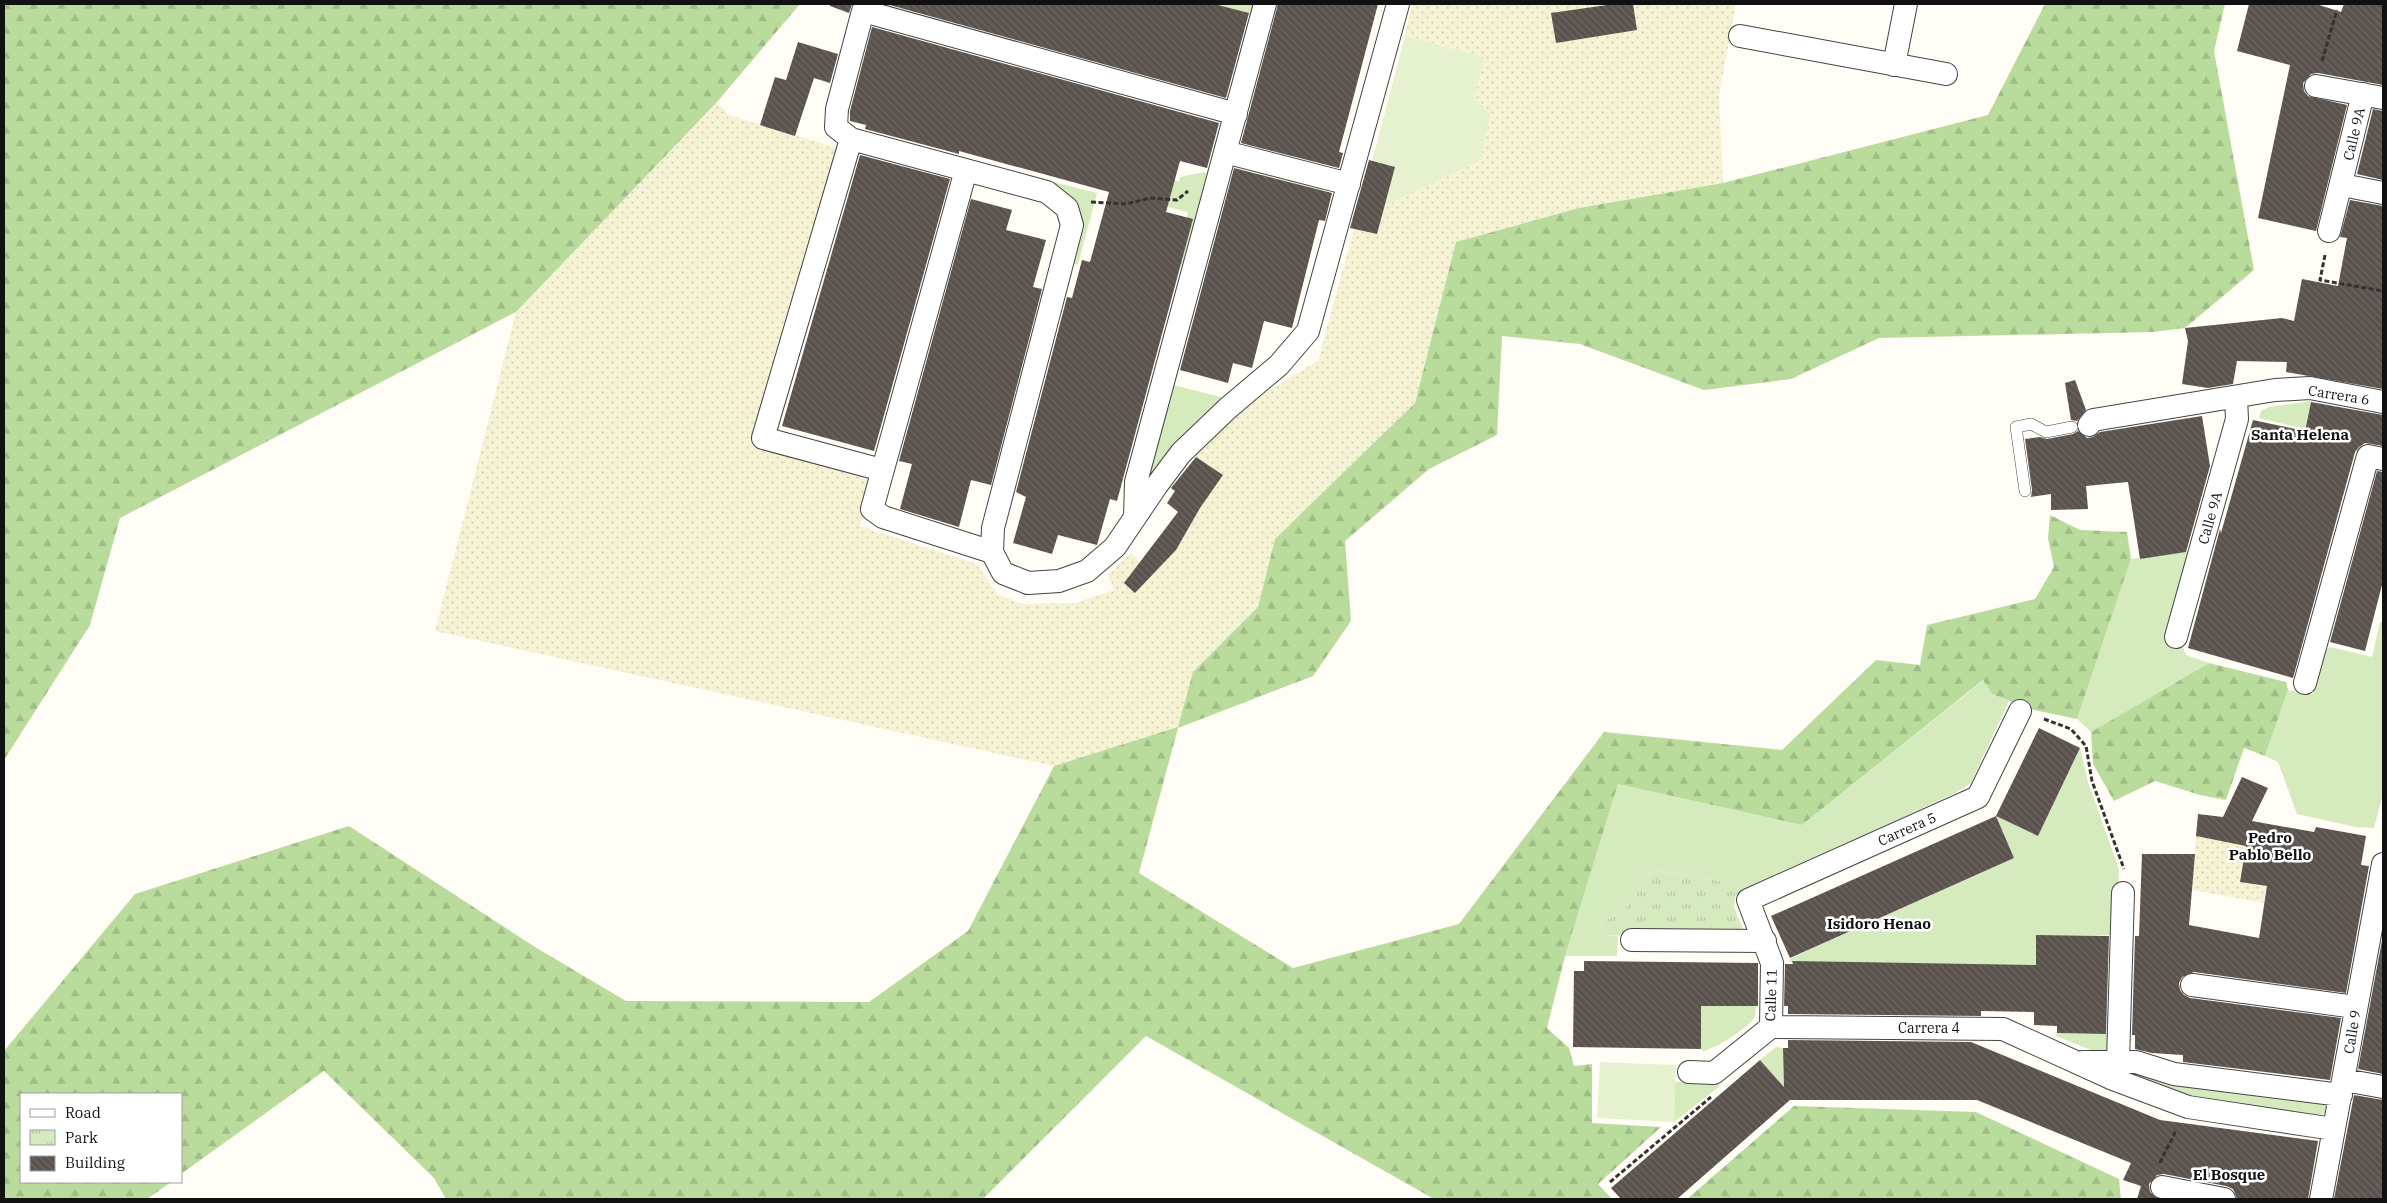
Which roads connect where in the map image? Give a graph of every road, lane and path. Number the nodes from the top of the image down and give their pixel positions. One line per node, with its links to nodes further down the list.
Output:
1 (1265, 4): 11 (street)
2 (1398, 4): 15 (street)
3 (1906, 4): 7 (street)
4 (866, 7): 11 (street); 12 (street)
5 (2337, 10): 9 (path)
6 (1740, 36): 7 (street)
7 (1894, 65): 8 (street)
8 (1946, 74)
9 (2316, 86): 10 (street)
10 (2373, 96): 16 (street, Calle 9A)
11 (1236, 114): 13 (street)
12 (851, 140): 14 (street); 26 (street)
13 (1223, 160): 15 (street); 18 (path); 28 (street)
14 (966, 170): 18 (street); 26 (street)
15 (1349, 184): 28 (street)
16 (2342, 185): 17 (street); 19 (street, Calle 9A)
17 (2383, 193)
18 (1067, 208): 29 (street)
19 (2329, 231)
20 (2320, 280): 21 (path)
21 (2383, 291)
22 (2236, 398): 23 (street, Carrera 6); 24 (street, Carrera 6); 30 (street, Calle 9A)
23 (2383, 402)
24 (2080, 426): 27 (lane)
25 (2383, 459): 31 (street)
26 (882, 470): 29 (street)
27 (2025, 491)
28 (1135, 517): 29 (street)
29 (992, 552)
30 (2176, 637)
31 (2305, 683)
32 (2020, 710): 34 (path); 35 (street, Carrera 5)
33 (2383, 864): 39 (street, Calle 9)
34 (2123, 893): 41 (street)
35 (1748, 900): 37 (street, Calle 11)
36 (1632, 940): 37 (street)
37 (1765, 941): 40 (street, Calle 11)
38 (2192, 985): 39 (street)
39 (2355, 1007): 45 (street, Calle 9)
40 (1771, 1027): 42 (street, Carrera 4); 44 (street, Calle 11)
41 (2118, 1061): 42 (street, Carrera 4); 45 (street, Carrera 4)
42 (2079, 1062): 47 (street, Carrera 4)
43 (1689, 1072): 44 (street)
44 (1714, 1073): 49 (path)
45 (2343, 1087): 46 (street, Carrera 4); 48 (street, Calle 9)
46 (2383, 1087)
47 (2188, 1107): 48 (street, Carrera 4); 50 (path)
48 (2334, 1129): 52 (street, Calle 9)
49 (1610, 1182)
50 (2162, 1186): 51 (street)
51 (2223, 1199)
52 (2321, 1199)

